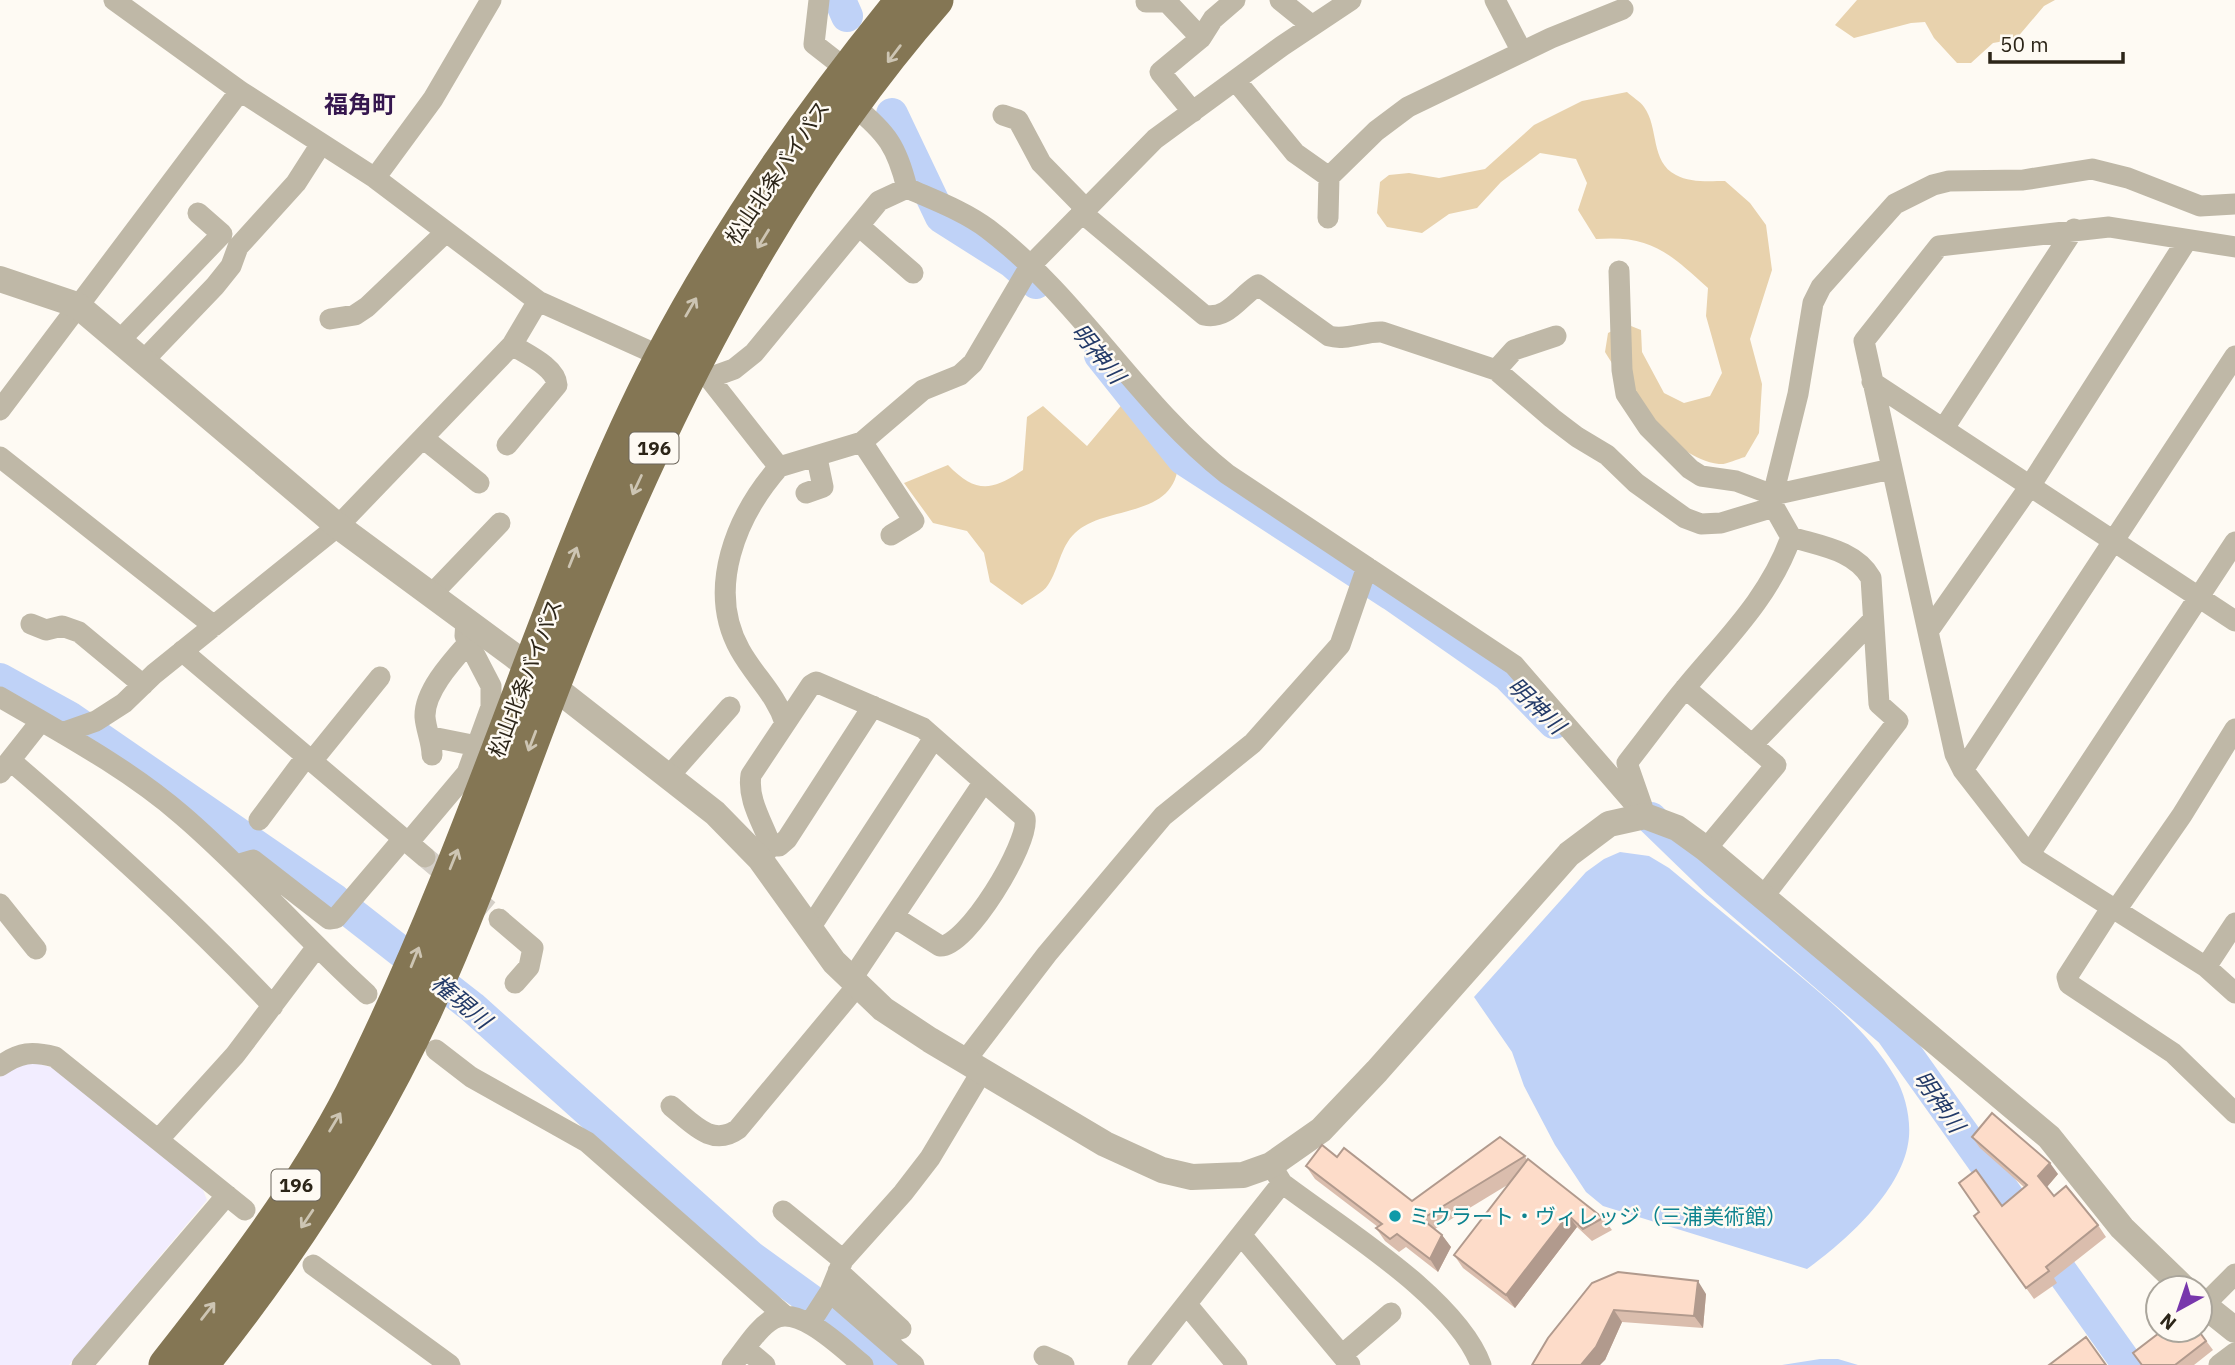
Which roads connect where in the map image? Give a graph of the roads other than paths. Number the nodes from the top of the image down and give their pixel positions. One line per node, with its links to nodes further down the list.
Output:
1 (114, 0): 17 (street)
2 (491, 0): 23 (street)
3 (819, 0): 15 (street)
4 (903, 0): 15 (highway, 松山北条バイパス / 196)
5 (936, 0): 18 (highway, 松山北条バイパス / 196, one-way to 18)
6 (1235, 0): 13 (street)
7 (1280, 0): 12 (street)
8 (1351, 0): 12 (street)
9 (1495, 0): 14 (street)
10 (1146, 2): 13 (street)
11 (1623, 9): 14 (street)
12 (1311, 25): 16 (street)
13 (1201, 38): 19 (street)
14 (1522, 52): 22 (street)
15 (846, 69): 46 (highway, 松山北条バイパス / 196, one-way to 15)
16 (1236, 81): 19 (street); 22 (street)
17 (240, 91): 21 (street); 39 (street)
18 (854, 106): 24 (street); 46 (highway, 松山北条バイパス / 196, one-way to 46)
19 (1193, 112): 26 (street)
20 (1003, 115): 26 (street)
21 (321, 144): 23 (street); 45 (street)
22 (1329, 177): 28 (street)
23 (375, 178): 31 (street)
24 (915, 192): 29 (street); 34 (street)
25 (2235, 204): 61 (street)
26 (1083, 210): 34 (street); 47 (street)
27 (198, 214): 42 (street)
28 (1328, 218)
29 (859, 226): 36 (street); 46 (street)
30 (2074, 229): 32 (street); 48 (street); 50 (street)
31 (446, 232): 38 (street); 40 (street)
32 (2187, 240): 33 (street); 59 (street)
33 (2235, 247)
34 (1030, 266): 52 (street); 68 (street)
35 (1619, 271): 61 (street)
36 (913, 273)
37 (0, 279): 39 (street)
38 (538, 301): 43 (street); 46 (street)
39 (77, 305): 42 (street); 49 (street)
40 (330, 319)
41 (1556, 336): 47 (street)
42 (120, 340): 45 (street)
43 (512, 345): 51 (street); 53 (street)
44 (2235, 356): 66 (street)
45 (144, 360): 63 (street)
46 (687, 369): 56 (street); 79 (highway, 松山北条バイパス / 196)
47 (1496, 370): 61 (street)
48 (1872, 382): 50 (street); 57 (street)
49 (0, 410)
50 (1944, 428): 59 (street)
51 (423, 438): 58 (street); 63 (street)
52 (862, 442): 55 (street); 64 (street)
53 (507, 445)
54 (0, 457): 74 (street)
55 (817, 458): 56 (street); 60 (street)
56 (779, 467): 86 (street)
57 (1891, 469): 61 (street); 75 (street)
58 (479, 483)
59 (2030, 485): 66 (street); 75 (street)
60 (806, 493)
61 (1773, 501): 65 (street)
62 (499, 523): 69 (street)
63 (338, 526): 69 (street); 74 (street)
64 (891, 535)
65 (1791, 537): 72 (street); 81 (street)
66 (2115, 541): 70 (street); 94 (street)
67 (2235, 542): 70 (street)
68 (1367, 567): 97 (street); 122 (street)
69 (431, 595): 76 (street)
70 (2199, 597): 71 (street); 102 (street)
71 (2235, 621)
72 (1871, 622): 90 (street); 105 (street)
73 (31, 624): 80 (street)
74 (214, 626): 77 (street)
75 (1929, 630): 94 (street)
76 (467, 631): 79 (street); 91 (street); 91 (street)
77 (182, 652): 80 (street); 92 (street)
78 (380, 677): 92 (street)
79 (542, 677): 95 (street); 118 (highway, 松山北条バイパス / 196)
80 (143, 685): 88 (street)
81 (1685, 688): 90 (street); 97 (street)
82 (0, 698): 85 (street)
83 (873, 706): 86 (street); 89 (street); 101 (street)
84 (731, 708): 95 (street)
85 (41, 721): 88 (street); 93 (street)
86 (785, 723): 101 (street)
87 (2235, 729): 107 (street)
88 (65, 731): 104 (street)
89 (934, 738): 96 (street); 111 (street)
90 (1752, 745): 100 (street)
91 (477, 746): 99 (street)
92 (309, 759): 98 (street); 99 (street)
93 (3, 769): 119 (street)
94 (1963, 769): 102 (street)
95 (669, 776): 101 (street)
96 (983, 783): 108 (street); 108 (street)
97 (1645, 816): 100 (street); 126 (street)
98 (259, 820)
99 (406, 841): 103 (street); 104 (street)
100 (1706, 849): 105 (street)
101 (765, 853): 111 (street)
102 (2029, 855): 107 (street)
103 (425, 857)
104 (236, 865): 113 (street)
105 (1763, 897): 133 (street)
106 (0, 904): 112 (street)
107 (2114, 908): 114 (street); 124 (street)
108 (894, 917): 116 (street)
109 (499, 919): 115 (street)
110 (2235, 923): 114 (street)
111 (810, 928): 116 (street)
112 (36, 948)
113 (316, 948): 118 (street); 119 (street)
114 (2206, 967): 117 (street)
115 (515, 983)
116 (854, 983): 122 (street); 123 (street)
117 (2235, 993)
118 (398, 998): 148 (highway, 松山北条バイパス / 196, one-way to 118); 149 (highway, 松山北条バイパス / 196, one-way to 149)
119 (273, 1006): 125 (street)
120 (436, 1050): 140 (street)
121 (0, 1066): 125 (street)
122 (973, 1066): 126 (street); 132 (street)
123 (671, 1106)
124 (2235, 1114)
125 (158, 1140): 127 (street)
126 (1276, 1174): 130 (street); 156 (street)
127 (227, 1195): 128 (street); 147 (street)
128 (245, 1210)
129 (783, 1211): 132 (street)
130 (1242, 1236): 137 (street); 146 (street)
131 (313, 1265): 150 (street)
132 (840, 1266): 136 (street); 142 (street)
133 (2170, 1274)
134 (2235, 1274): 135 (street)
135 (2214, 1292)
136 (828, 1294): 141 (street); 153 (street)
137 (1188, 1306): 154 (street); 155 (street)
138 (1391, 1313): 146 (street)
139 (2214, 1313): 143 (street)
140 (784, 1315): 141 (street); 145 (street)
141 (811, 1321): 152 (street)
142 (901, 1329)
143 (2235, 1330)
144 (2235, 1353): 157 (street)
145 (739, 1357): 151 (street)
146 (1346, 1360)
147 (82, 1365)
148 (166, 1365)
149 (201, 1365)
150 (450, 1365)
151 (765, 1365)
152 (863, 1365)
153 (914, 1365)
154 (1138, 1365)
155 (1237, 1365)
156 (1480, 1365)
157 (2219, 1365)

